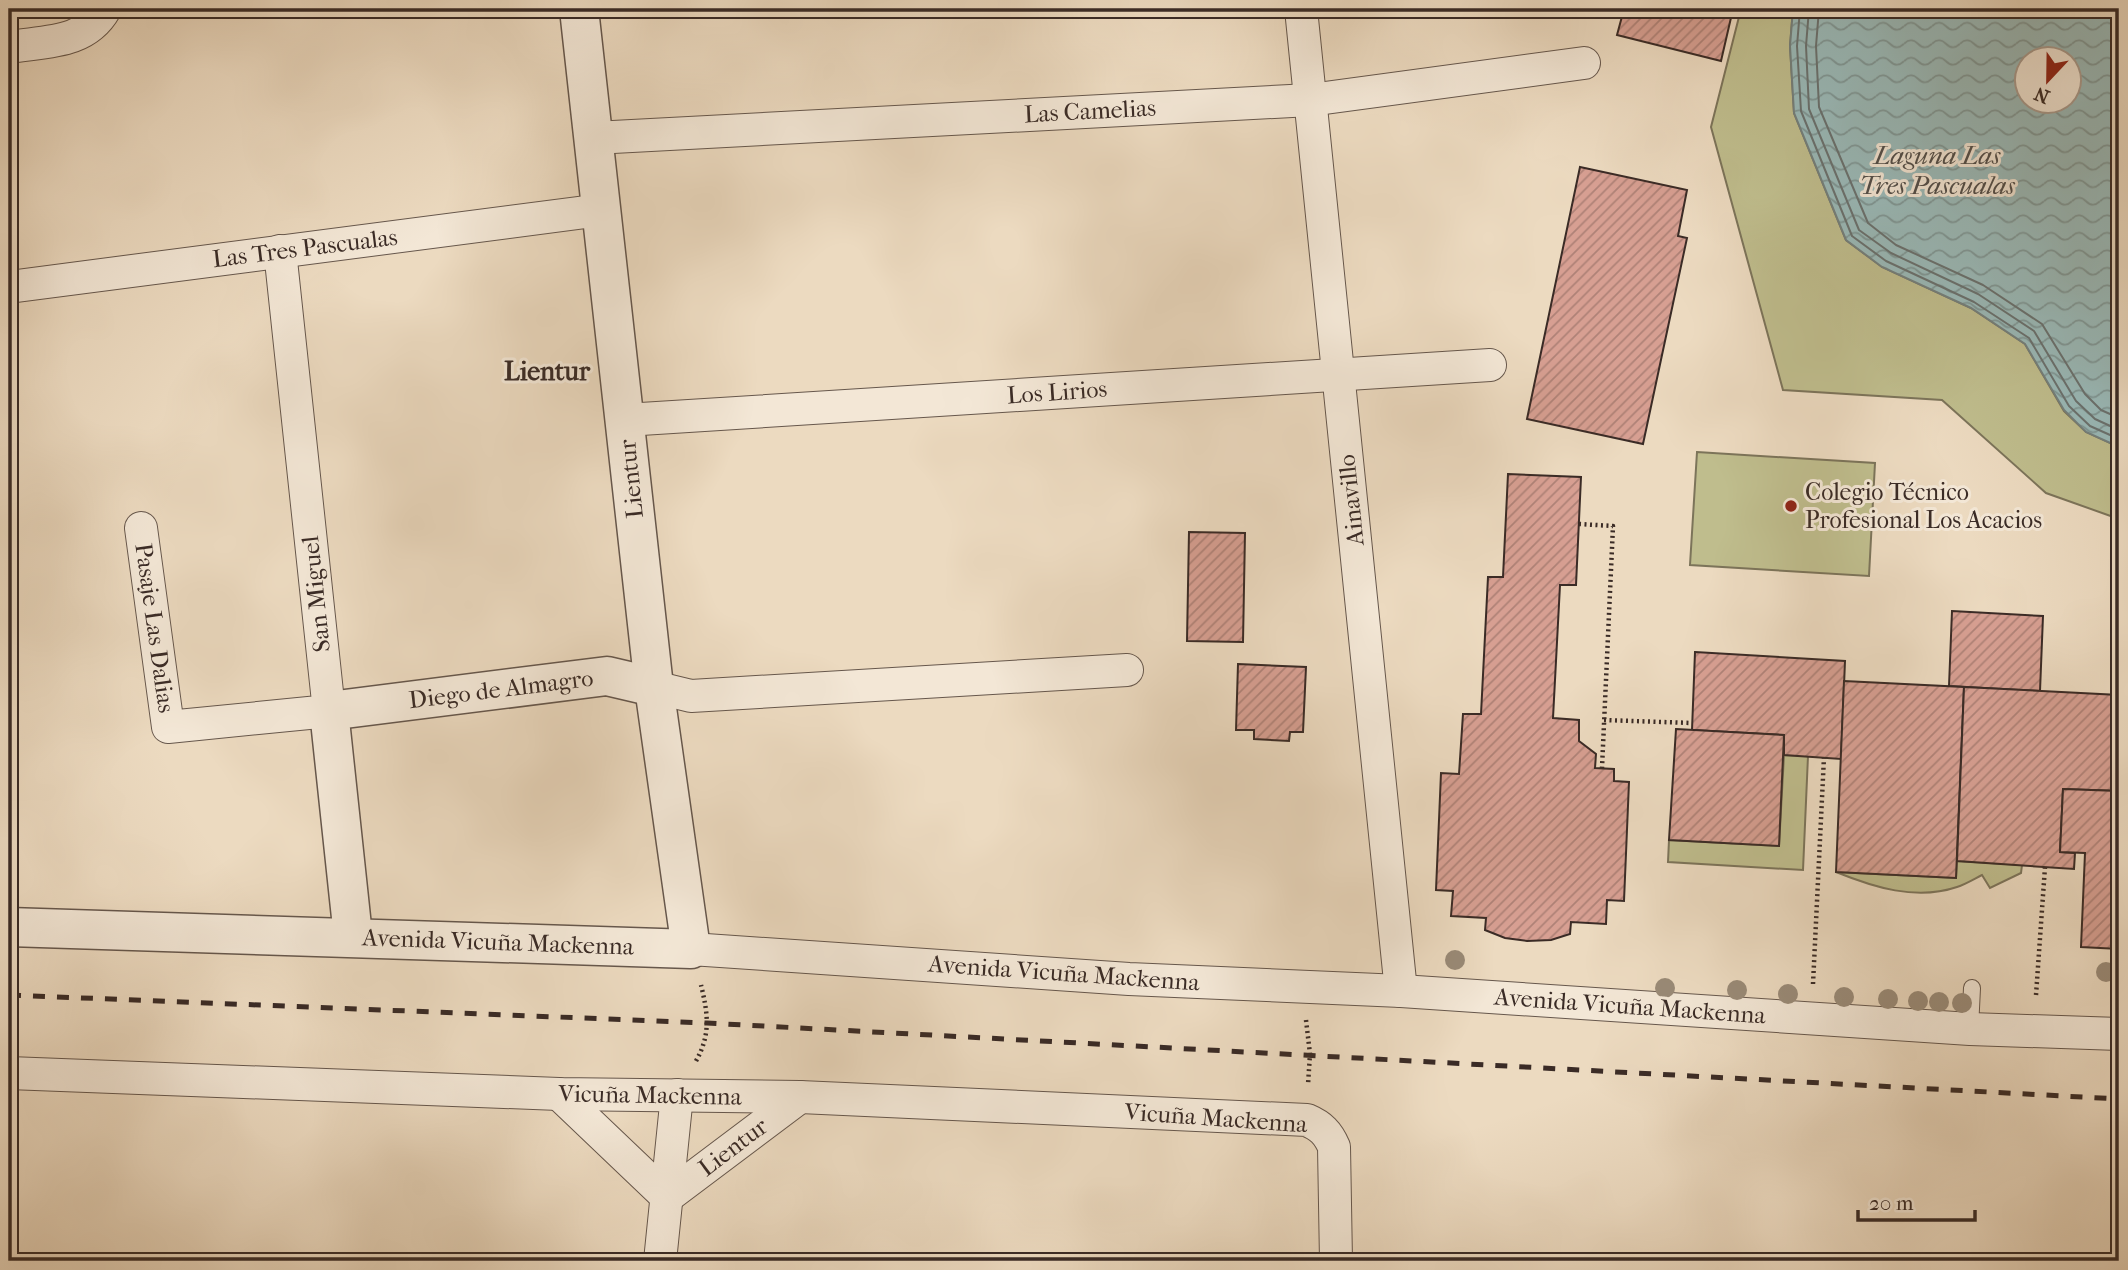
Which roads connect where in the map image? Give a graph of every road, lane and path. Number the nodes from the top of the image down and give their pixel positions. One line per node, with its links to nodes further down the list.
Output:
1 (105, 9): 4 (street)
2 (579, 9): 7 (street, Lientur)
3 (1301, 9): 6 (street, Ainavillo)
4 (9, 47)
5 (1584, 63): 6 (street, Las Camelias)
6 (1310, 100): 7 (street, Las Camelias); 12 (street, Ainavillo)
7 (594, 138): 8 (street, Lientur)
8 (601, 210): 9 (street, Las Tres Pascualas); 13 (street, Lientur)
9 (279, 251): 10 (street, Las Tres Pascualas); 18 (street, San Miguel)
10 (9, 287)
11 (1490, 365): 12 (street, Los Lirios)
12 (1338, 374): 13 (street, Los Lirios); 30 (street, Ainavillo)
13 (625, 420): 17 (street, Lientur)
14 (1579, 524): 19 (path)
15 (141, 528): 21 (street, Pasaje Las Dalias)
16 (1127, 670): 17 (street, Diego de Almagro)
17 (654, 687): 18 (street, Diego de Almagro); 27 (street, Lientur)
18 (329, 711): 21 (street, Diego de Almagro); 26 (street, San Miguel)
19 (1604, 720): 20 (path); 23 (path)
20 (1692, 723)
21 (168, 727)
22 (1824, 757): 29 (path)
23 (1602, 768)
24 (2045, 867): 32 (path)
25 (9, 926): 26 (street, Avenida Vicuña Mackenna)
26 (353, 936): 27 (street, Avenida Vicuña Mackenna)
27 (691, 949): 30 (street, Avenida Vicuña Mackenna)
28 (1972, 988): 33 (lane)
29 (1813, 989)
30 (1401, 991): 33 (street, Avenida Vicuña Mackenna)
31 (705, 1003): 38 (path)
32 (2036, 1005)
33 (1970, 1029): 34 (street, Avenida Vicuña Mackenna)
34 (2119, 1034)
35 (1308, 1037): 40 (path)
36 (9, 1073): 37 (street, Vicuña Mackenna)
37 (559, 1094): 38 (street, Vicuña Mackenna); 41 (street)
38 (677, 1095): 39 (street, Vicuña Mackenna); 41 (street, Lientur)
39 (800, 1097): 40 (street, Vicuña Mackenna); 41 (street, Lientur)
40 (1318, 1128): 43 (street)
41 (667, 1197): 42 (street, Lientur)
42 (660, 1261)
43 (1336, 1261)

